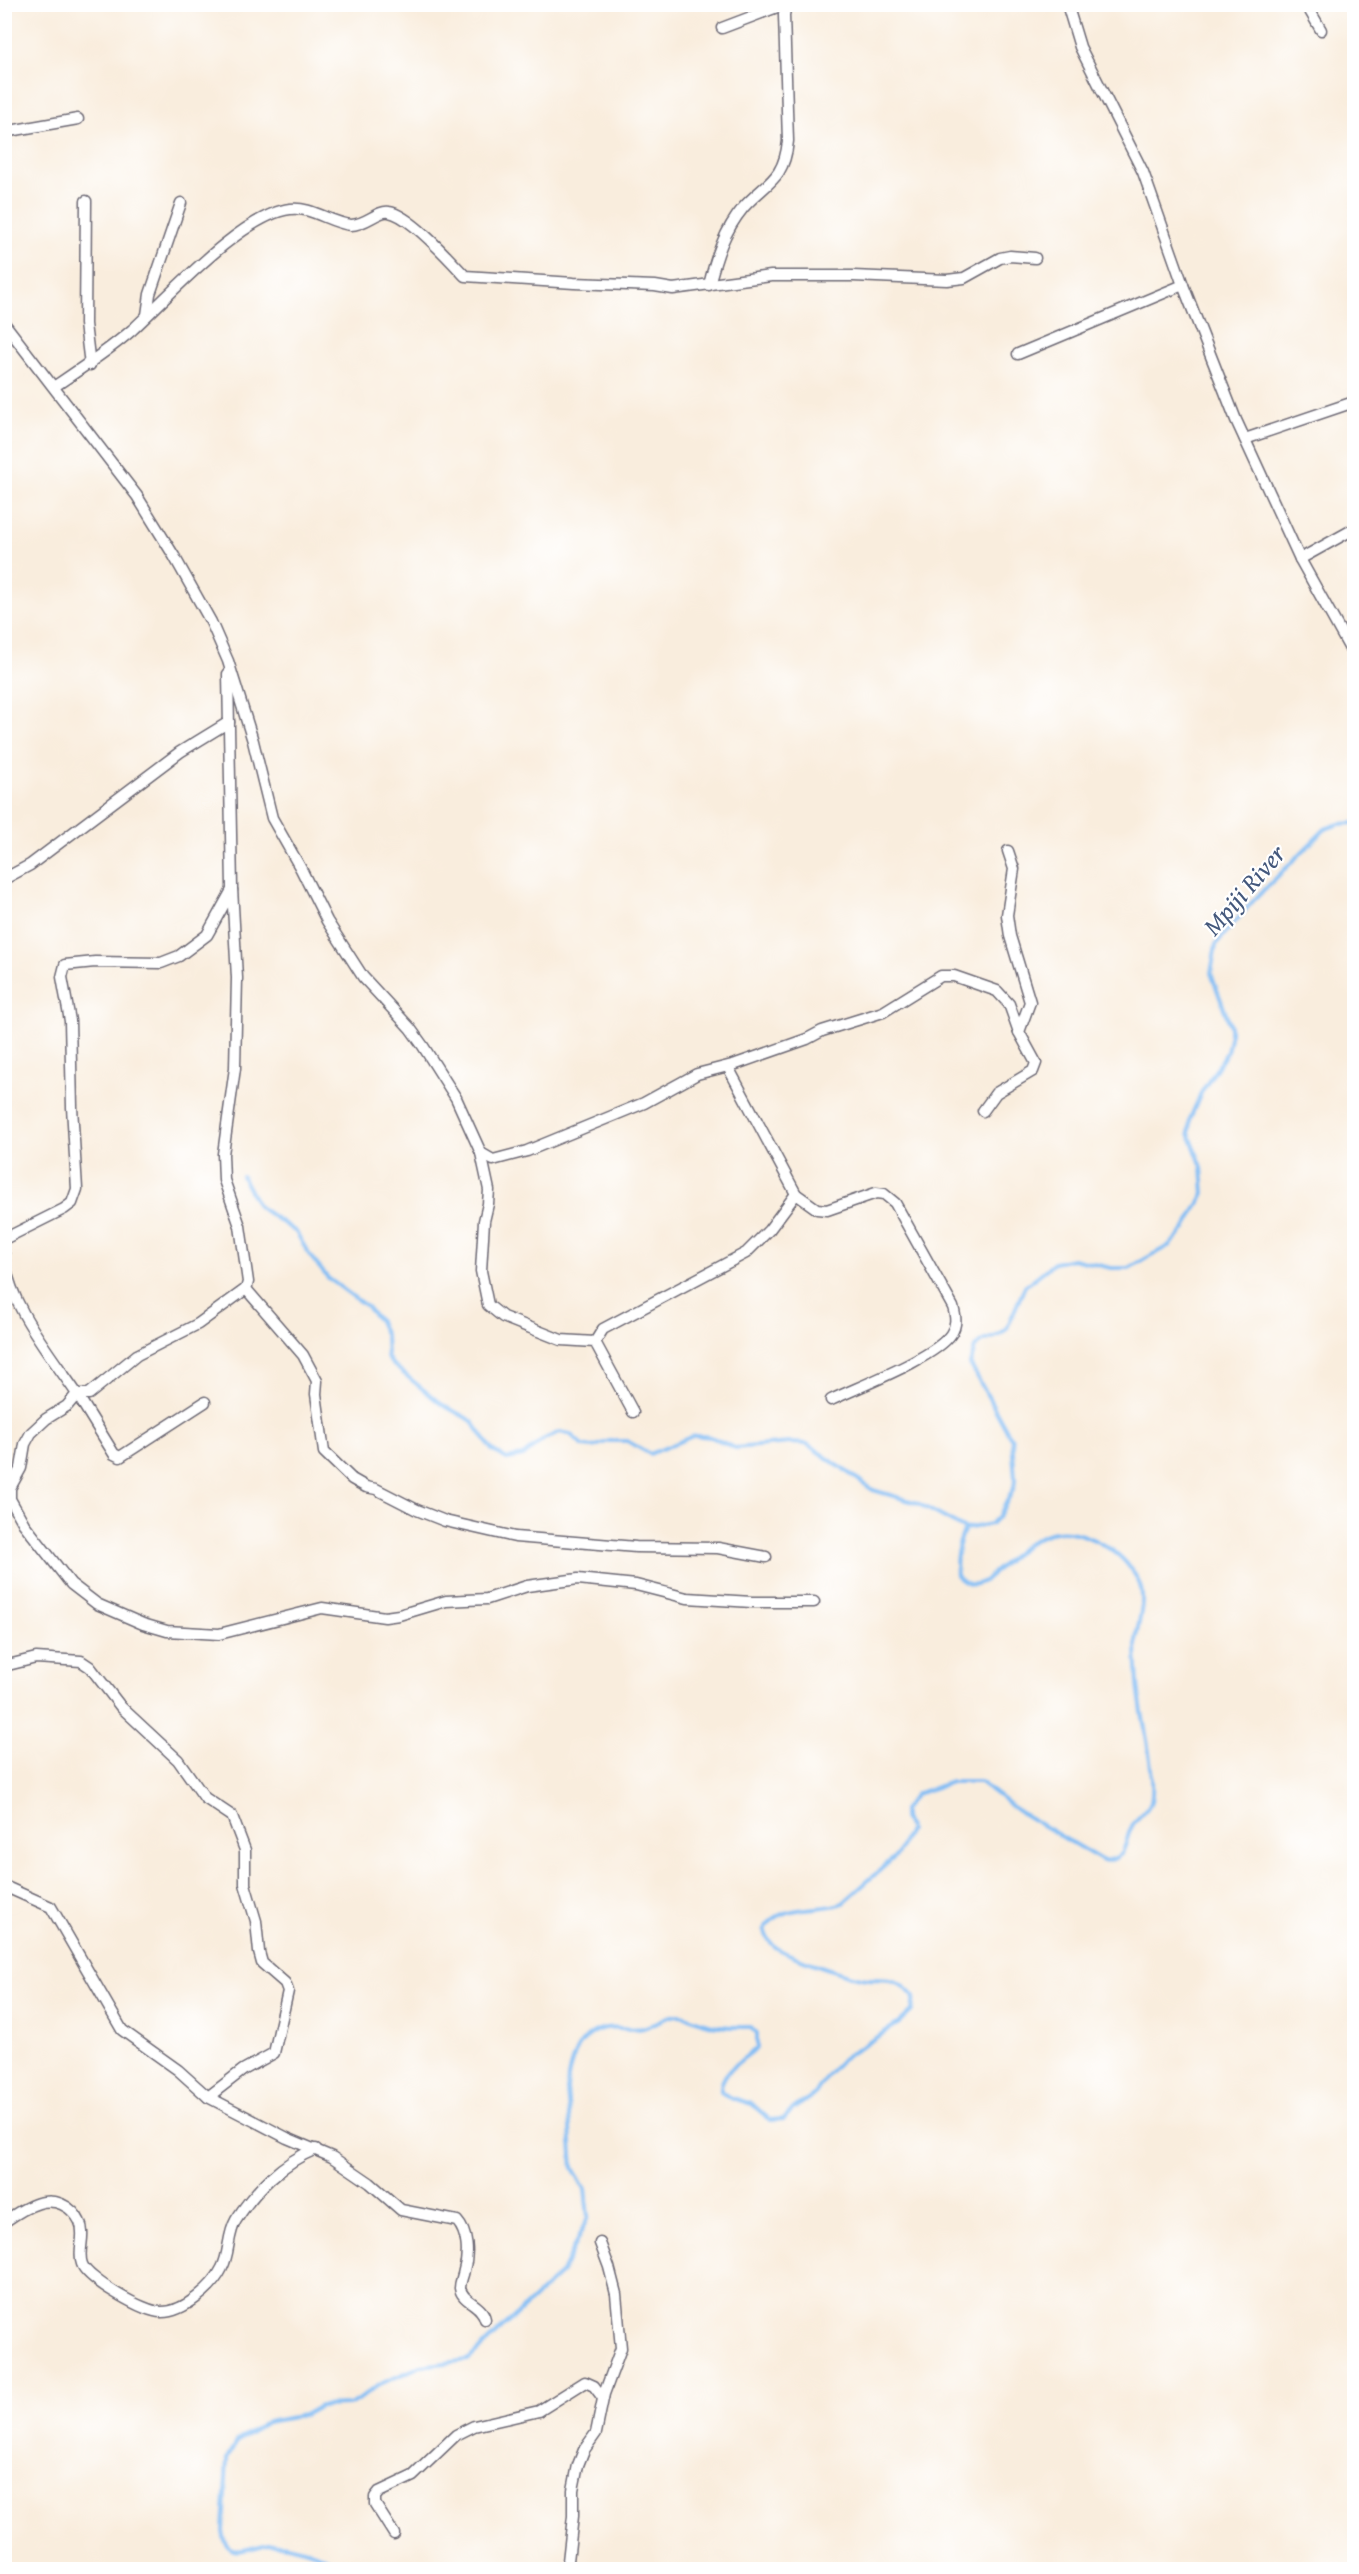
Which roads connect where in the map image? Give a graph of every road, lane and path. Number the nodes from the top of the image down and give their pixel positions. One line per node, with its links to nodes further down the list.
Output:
1 (786, 4): 4 (street); 11 (street)
2 (1067, 4): 12 (street)
3 (1306, 4): 5 (street)
4 (722, 28)
5 (1321, 30)
6 (78, 119): 7 (street)
7 (4, 132)
8 (86, 201): 16 (street)
9 (181, 203): 13 (street)
10 (1035, 258): 11 (street)
11 (709, 285): 13 (street)
12 (1183, 285): 15 (street); 19 (street)
13 (147, 315): 16 (street)
14 (4, 323): 17 (street)
15 (1018, 354)
16 (90, 365): 17 (street)
17 (55, 386): 23 (street)
18 (1354, 402): 19 (street)
19 (1245, 439): 21 (street)
20 (1354, 528): 21 (street)
21 (1300, 559): 22 (street)
22 (1354, 656)
23 (228, 661): 24 (street); 31 (street)
24 (229, 722): 26 (street); 27 (street)
25 (1008, 851): 28 (street)
26 (4, 879)
27 (232, 888): 33 (street); 35 (street)
28 (1019, 1032): 29 (street); 30 (street)
29 (728, 1067): 31 (street); 32 (street)
30 (983, 1111)
31 (481, 1153): 36 (street)
32 (796, 1194): 36 (street); 38 (street)
33 (4, 1239)
34 (4, 1254): 37 (street)
35 (246, 1289): 37 (street); 41 (street)
36 (594, 1342): 40 (street)
37 (77, 1394): 39 (street); 42 (street)
38 (831, 1400)
39 (205, 1402)
40 (633, 1412)
41 (766, 1557)
42 (814, 1602)
43 (4, 1666): 45 (street)
44 (4, 1886): 45 (street)
45 (208, 2097): 46 (street)
46 (316, 2149): 47 (street); 49 (street)
47 (4, 2222)
48 (600, 2243): 50 (street)
49 (485, 2319)
50 (603, 2398): 51 (street); 52 (street)
51 (394, 2534)
52 (567, 2570)

